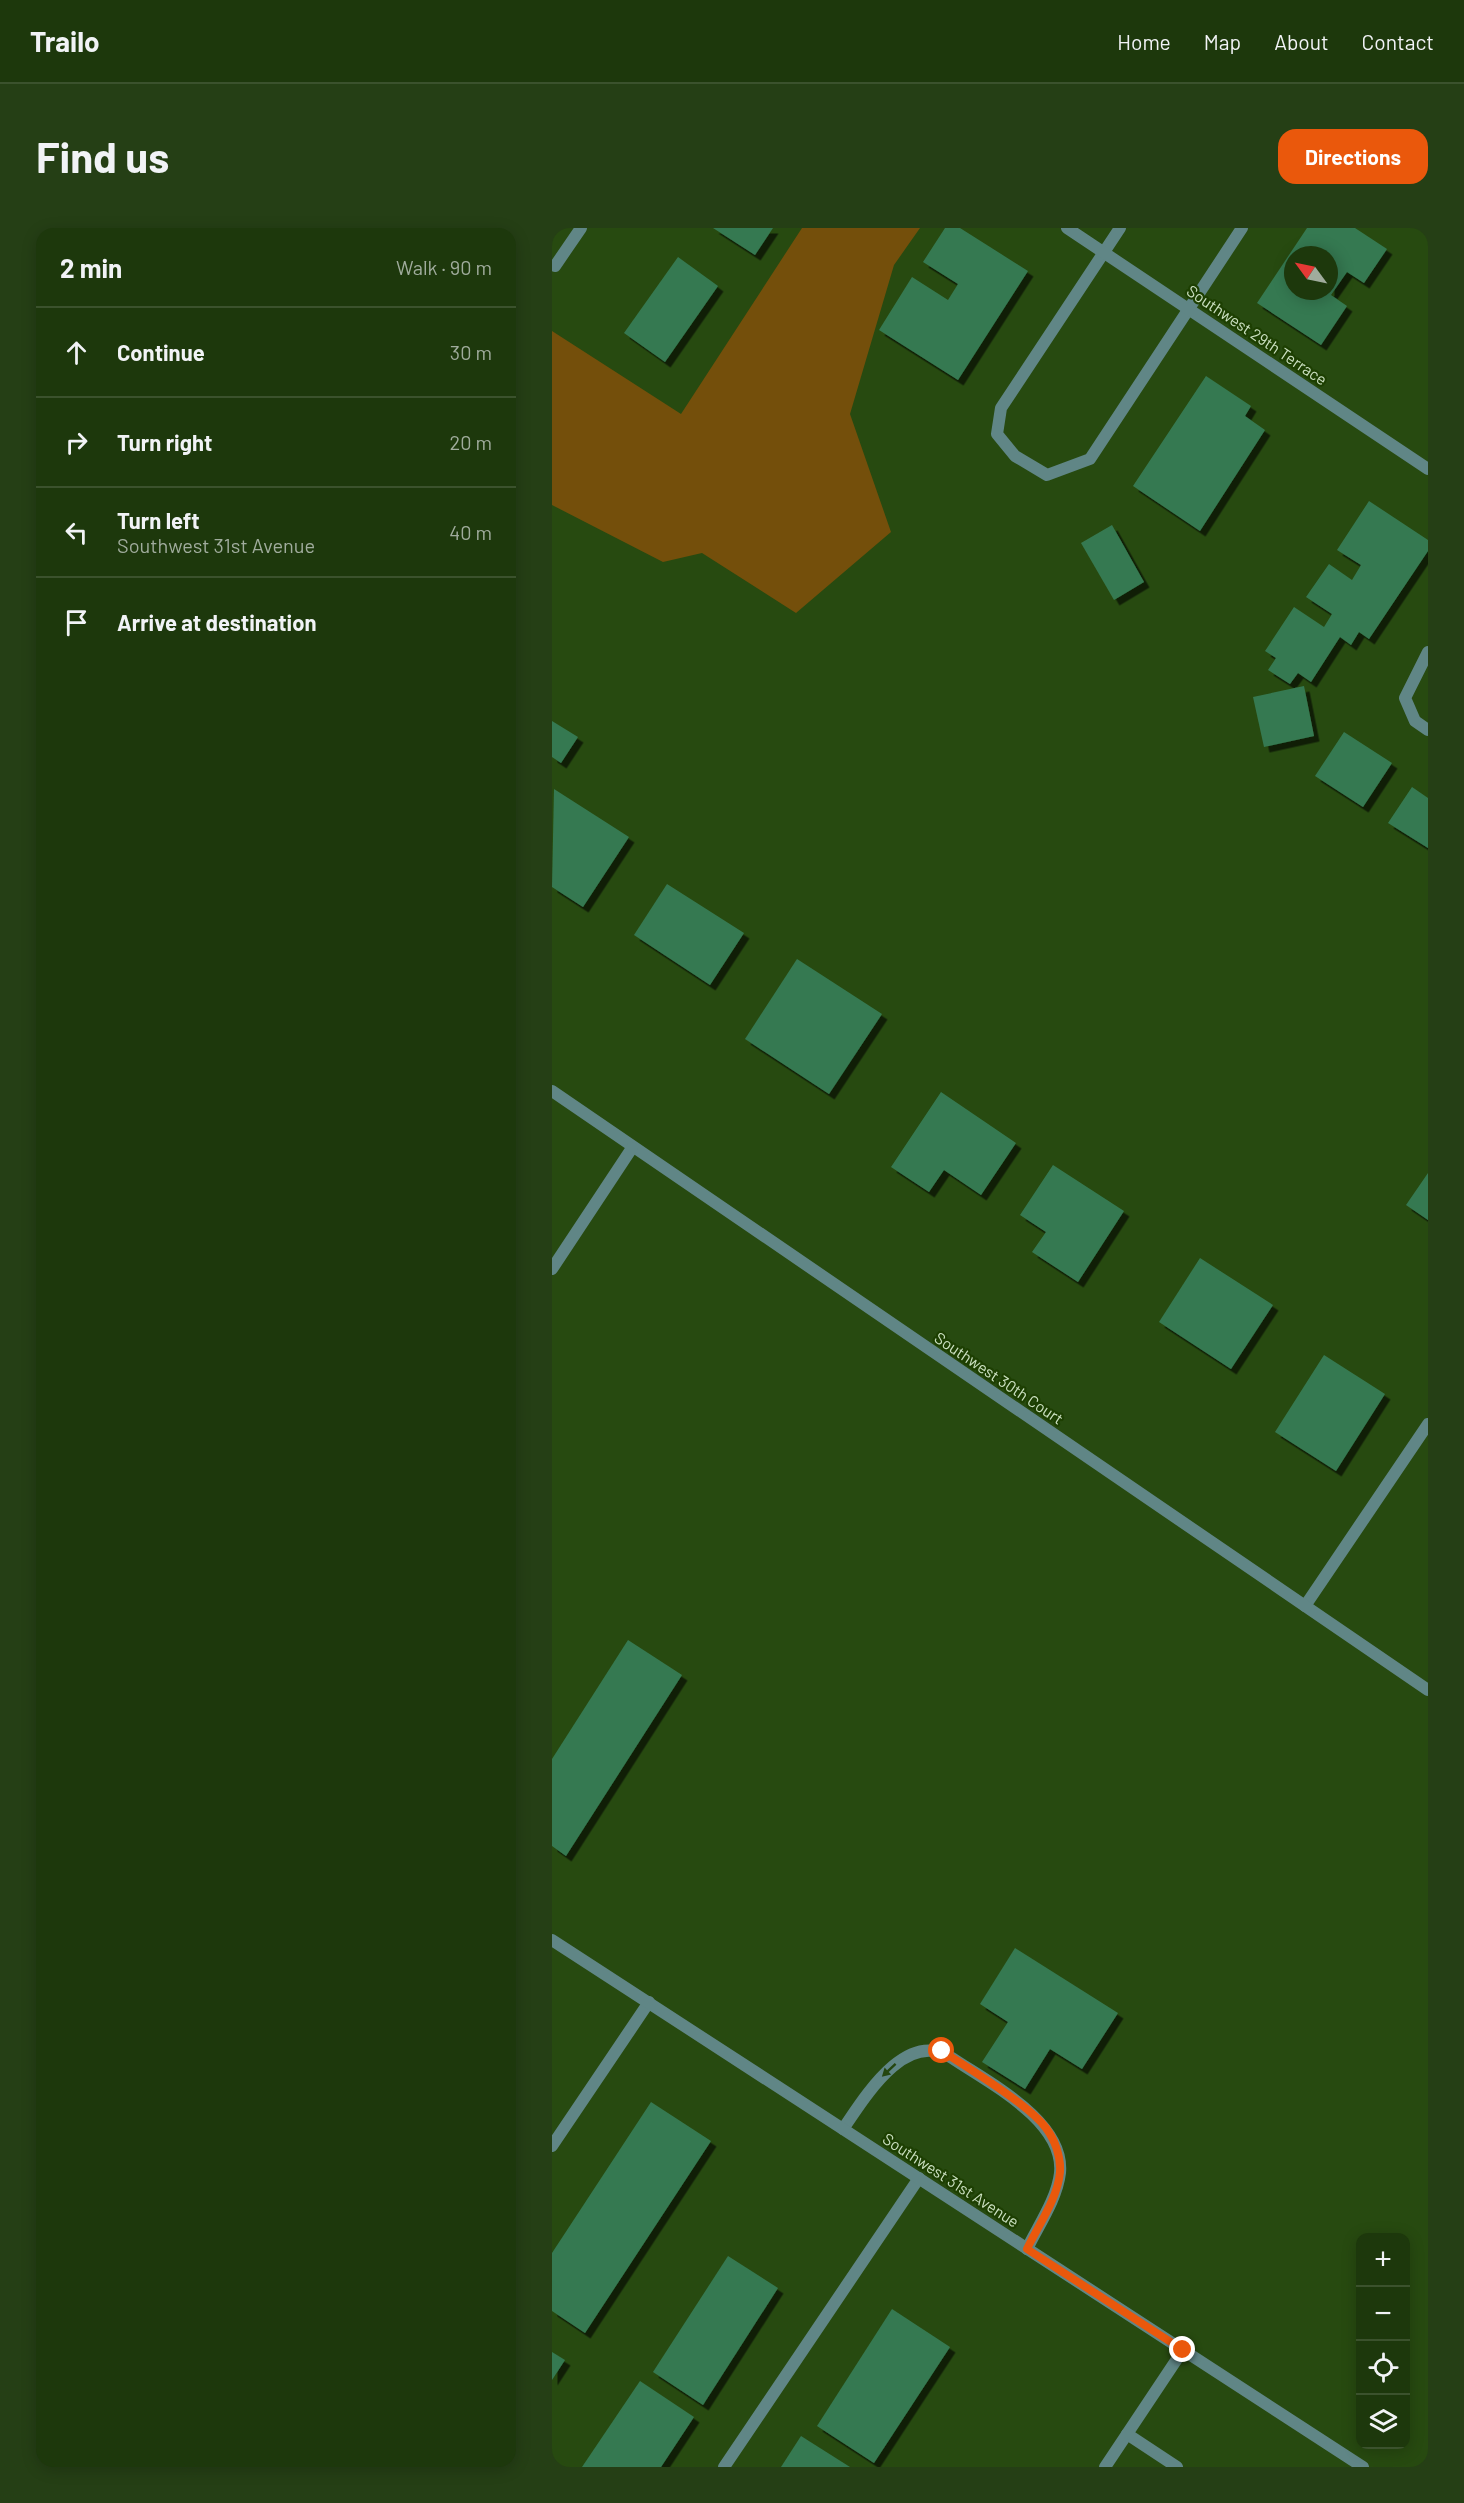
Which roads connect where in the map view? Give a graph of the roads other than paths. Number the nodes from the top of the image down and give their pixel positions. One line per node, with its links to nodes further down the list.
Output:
1 (581, 228): 6 (street)
2 (1067, 228): 5 (street, Southwest 29th Terrace)
3 (1120, 228): 5 (street)
4 (1242, 228): 7 (street)
5 (1104, 252): 7 (street, Southwest 29th Terrace); 7 (street)
6 (555, 266)
7 (1190, 310): 8 (street, Southwest 29th Terrace)
8 (1428, 469)
9 (1428, 652): 10 (street)
10 (1428, 730)
11 (552, 1091): 12 (street, Southwest 30th Court)
12 (632, 1148): 13 (street); 15 (street, Southwest 30th Court)
13 (552, 1269)
14 (1428, 1424): 15 (street)
15 (1305, 1606): 16 (street, Southwest 30th Court)
16 (1428, 1690)
17 (552, 1940): 18 (street, Southwest 31st Avenue)
18 (649, 2002): 19 (street, Southwest 31st Avenue); 20 (street)
19 (843, 2129): 21 (street, Southwest 31st Avenue); 22 (street, one-way to 19)
20 (552, 2146)
21 (918, 2178): 22 (street, Southwest 31st Avenue); 25 (street)
22 (1027, 2249): 23 (street, Southwest 31st Avenue)
23 (1183, 2350): 24 (street); 28 (street, Southwest 31st Avenue)
24 (1127, 2434): 26 (street); 27 (street)
25 (724, 2467)
26 (1105, 2467)
27 (1177, 2467)
28 (1363, 2467)

